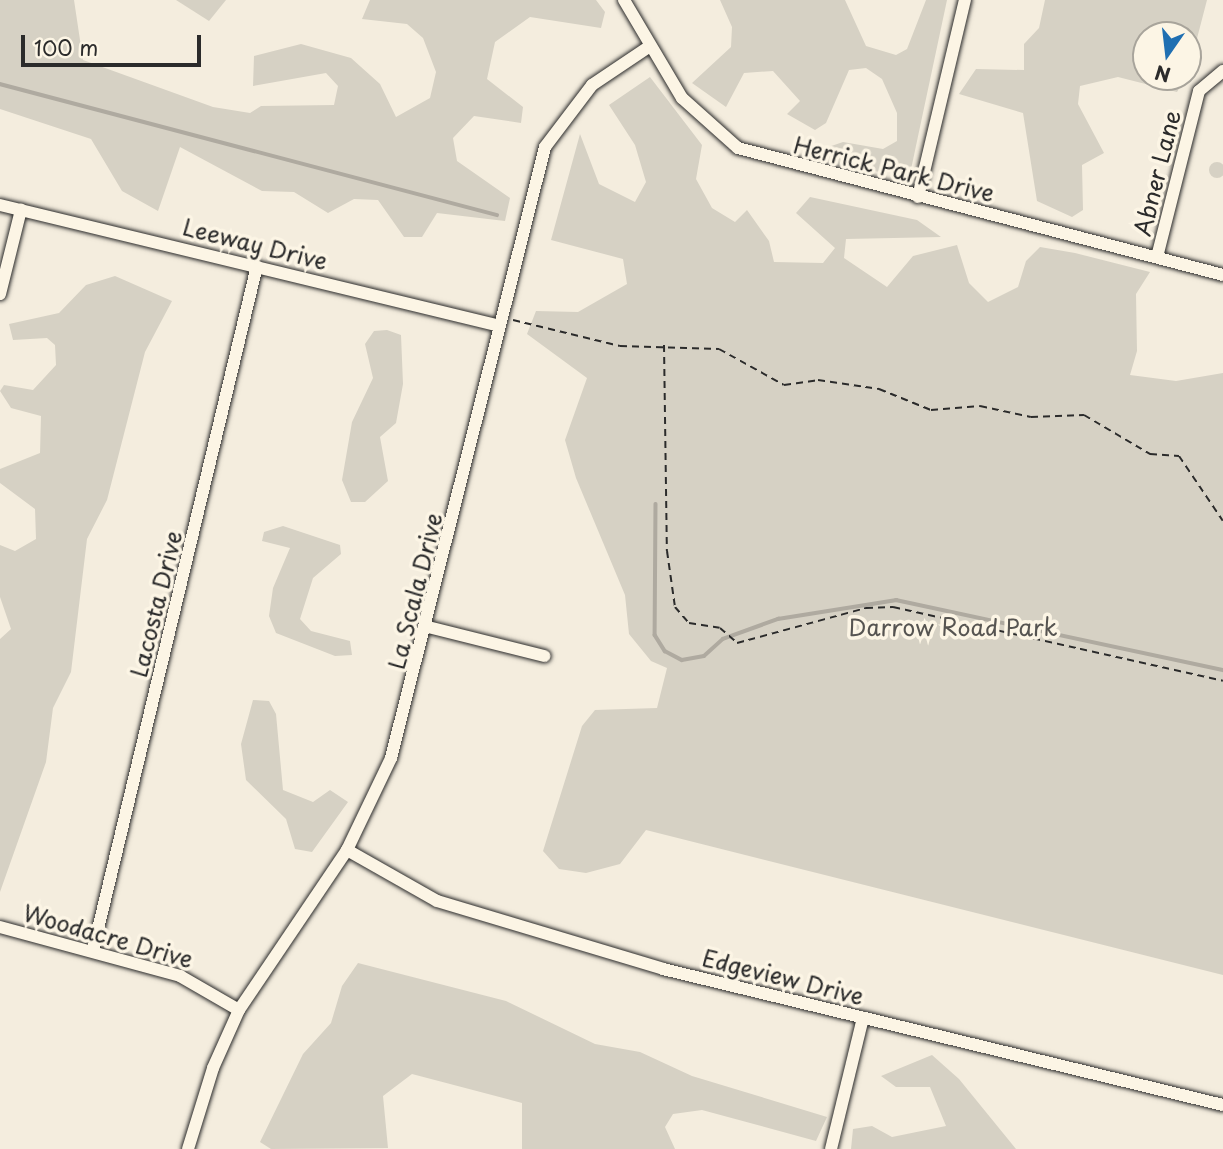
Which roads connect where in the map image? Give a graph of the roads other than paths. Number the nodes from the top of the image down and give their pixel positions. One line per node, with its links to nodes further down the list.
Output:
1 (624, 0): 3 (street, Herrick Park Drive)
2 (965, 0): 5 (street)
3 (650, 46): 5 (street, Herrick Park Drive); 12 (street, La Scala Drive)
4 (1223, 71): 8 (street, Abner Lane)
5 (918, 197): 8 (street, Herrick Park Drive)
6 (0, 205): 7 (street, Leeway Drive)
7 (21, 210): 9 (street, Leeway Drive); 11 (street)
8 (1157, 257): 10 (street, Herrick Park Drive)
9 (257, 266): 12 (street, Leeway Drive); 17 (street, Lacosta Drive)
10 (1223, 275)
11 (0, 294)
12 (501, 322): 13 (street, La Scala Drive)
13 (428, 627): 14 (street); 15 (street, La Scala Drive)
14 (544, 656)
15 (346, 850): 18 (street, La Scala Drive); 19 (street, Edgeview Drive)
16 (0, 927): 17 (street, Woodacre Drive)
17 (93, 950): 18 (street, Woodacre Drive)
18 (239, 1010): 21 (street, La Scala Drive)
19 (863, 1018): 20 (street, Edgeview Drive); 22 (street)
20 (1223, 1105)
21 (188, 1149)
22 (831, 1149)

